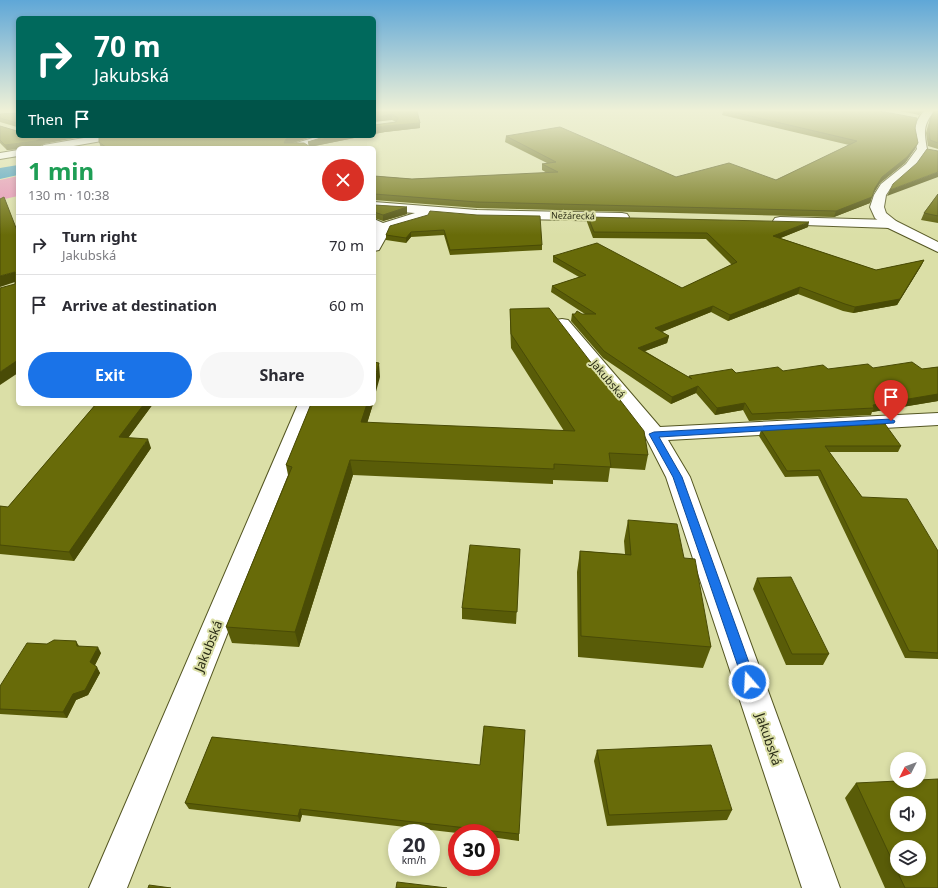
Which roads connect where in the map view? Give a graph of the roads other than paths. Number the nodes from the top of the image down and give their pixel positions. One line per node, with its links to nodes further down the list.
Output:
1 (924, 152): 10 (street)
2 (16, 153): 3 (street)
3 (0, 156)
4 (376, 206): 5 (street, Nežárecká)
5 (396, 208): 6 (street, Nežárecká); 9 (street)
6 (443, 211): 7 (street, Nežárecká); 9 (street)
7 (634, 218)
8 (769, 221): 10 (street)
9 (376, 222): 11 (street)
10 (891, 224): 12 (street)
11 (376, 243)
12 (938, 248)
13 (562, 324): 16 (street, Jakubská)
14 (307, 406): 17 (street, Jakubská)
15 (938, 419): 16 (street)
16 (654, 434): 18 (street, Jakubská)
17 (108, 888)
18 (821, 888)

